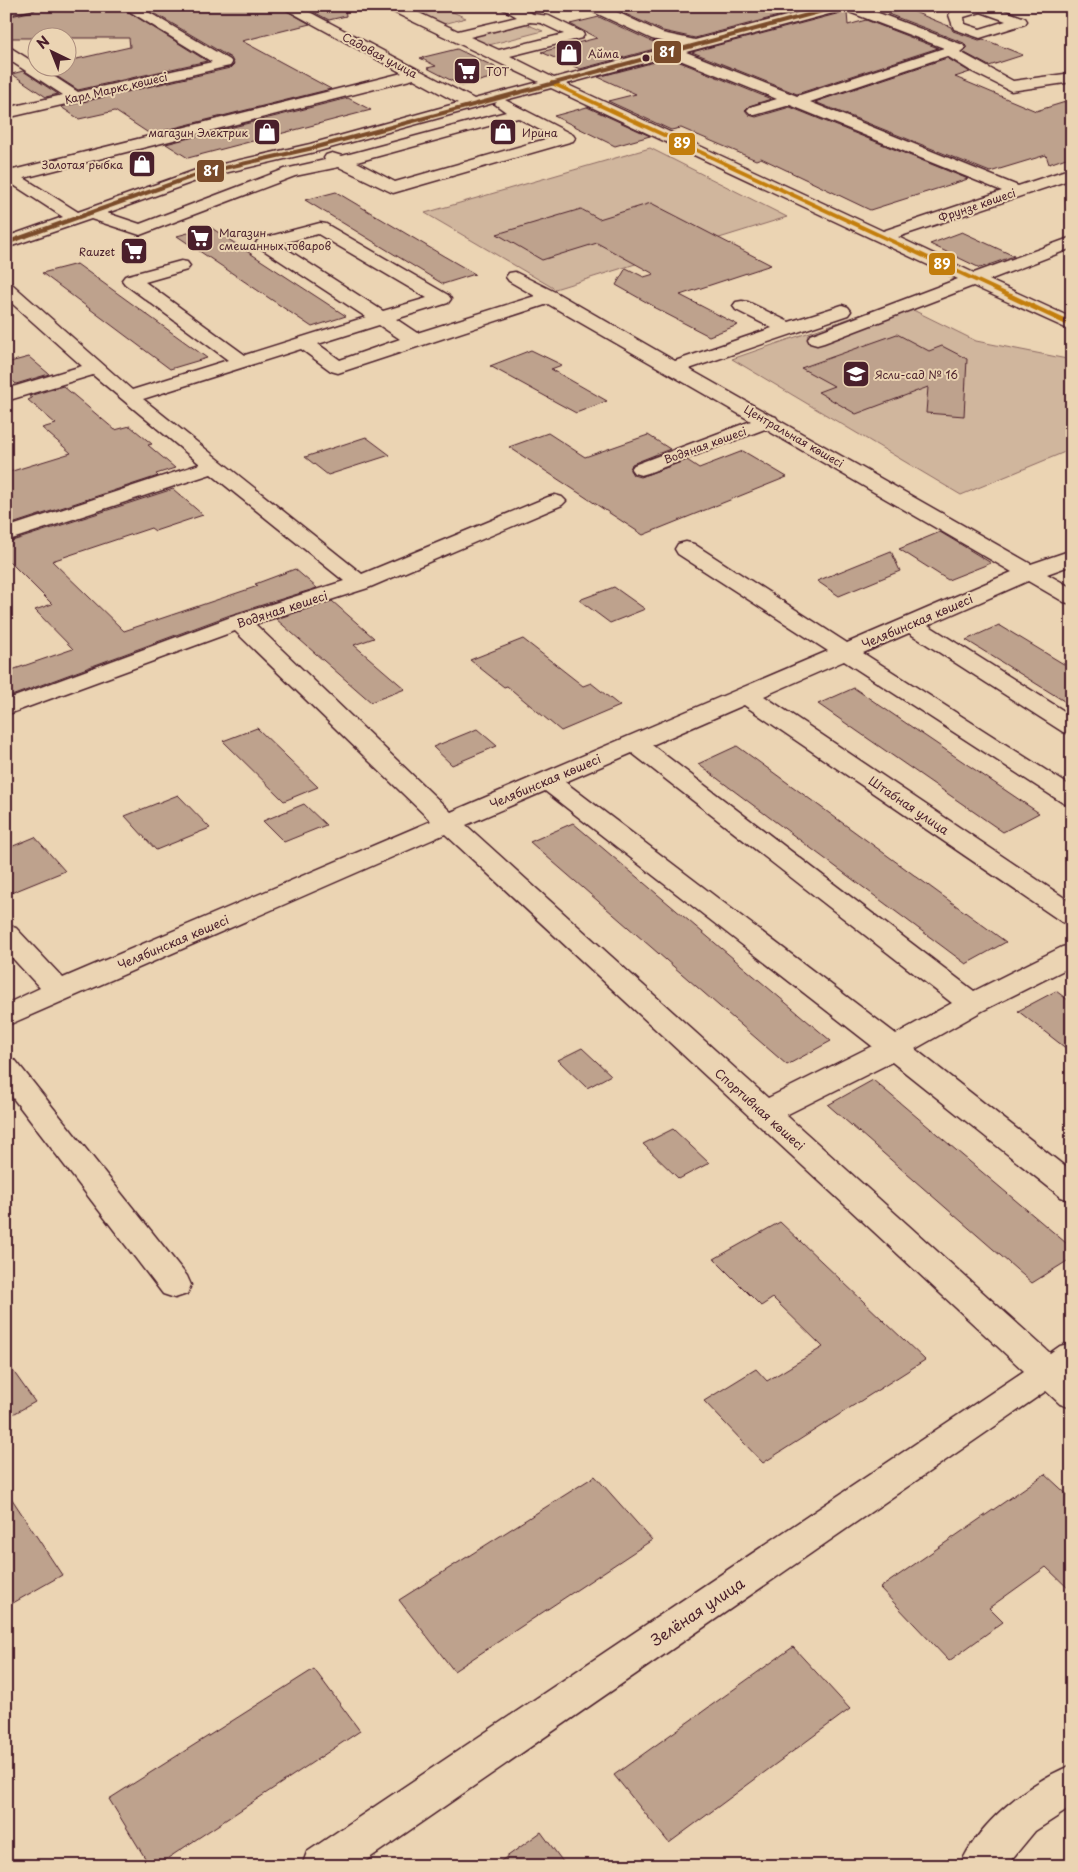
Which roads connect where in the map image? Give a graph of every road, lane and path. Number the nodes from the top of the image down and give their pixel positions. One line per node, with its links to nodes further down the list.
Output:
1 (29, 6): 10 (street)
2 (128, 6): 22 (street, Карл Маркс көшесі)
3 (288, 6): 19 (street, Садовая улица)
4 (392, 6): 11 (street)
5 (505, 6): 12 (street)
6 (592, 6): 14 (street)
7 (841, 6): 14 (street)
8 (847, 6): 16 (street)
9 (435, 8): 11 (street)
10 (6, 11)
11 (409, 14): 13 (street)
12 (530, 18): 13 (street); 18 (street)
13 (456, 36): 18 (street)
14 (696, 45): 17 (street)
15 (6, 51): 22 (street)
16 (949, 51): 20 (street); 24 (street)
17 (671, 52): 21 (street); 24 (street)
18 (497, 55): 21 (street)
19 (416, 74): 25 (street, Садовая улица); 32 (street)
20 (1072, 76)
21 (552, 83): 23 (street); 37 (street)
22 (76, 98): 27 (street, Карл Маркс көшесі)
23 (492, 99): 25 (street); 28 (street)
24 (793, 101): 26 (street); 34 (street)
25 (472, 104): 29 (street)
26 (755, 110)
27 (6, 113)
28 (520, 113): 30 (street); 33 (street)
29 (313, 148): 30 (street); 36 (street)
30 (339, 162): 33 (street); 36 (street)
31 (1072, 173): 34 (street, Фрунзе көшесі)
32 (8, 174): 36 (street)
33 (393, 188): 35 (street)
34 (1017, 191): 37 (street, Фрунзе көшесі)
35 (410, 198)
36 (83, 216): 39 (street)
37 (882, 237): 41 (street)
38 (1072, 242): 41 (street)
39 (6, 243)
40 (181, 266): 52 (street)
41 (964, 276): 47 (street); 48 (street); 49 (street)
42 (515, 277): 44 (street, Центральная көшесі)
43 (6, 288): 53 (street)
44 (551, 297): 50 (street); 54 (street, Центральная көшесі)
45 (742, 306): 48 (street)
46 (381, 319): 46 (street); 50 (street); 51 (street)
47 (1072, 326)
48 (788, 329): 54 (street)
49 (818, 339)
50 (415, 340): 51 (street)
51 (304, 343): 52 (street)
52 (243, 362): 56 (street)
53 (95, 368): 55 (street); 56 (street)
54 (674, 368): 57 (street, Центральная көшесі)
55 (6, 395)
56 (129, 397): 58 (street)
57 (769, 421): 59 (street, Водяная көшесі); 64 (street, Центральная көшесі)
58 (214, 466): 61 (street); 65 (street)
59 (641, 469)
60 (555, 501): 65 (street, Водяная көшесі)
61 (6, 535)
62 (686, 549): 69 (street)
63 (1072, 557): 64 (street, Челябинская көшесі)
64 (1031, 572): 66 (street, Центральная көшесі); 68 (street, Челябинская көшесі)
65 (360, 583): 67 (street, Водяная көшесі)
66 (1072, 597)
67 (239, 622): 71 (street, Водяная көшесі); 76 (street, Спортивная көшесі)
68 (911, 624): 69 (street, Челябинская көшесі); 72 (street)
69 (846, 652): 70 (street, Челябинская көшесі); 75 (street)
70 (746, 695): 73 (street, Челябинская көшесі); 77 (street, Штабная улица)
71 (6, 708)
72 (1072, 727)
73 (634, 743): 74 (street, Челябинская көшесі); 81 (street)
74 (546, 780): 76 (street, Челябинская көшесі); 83 (street)
75 (1072, 798)
76 (448, 823): 80 (street, Челябинская көшесі); 85 (street, Спортивная көшесі)
77 (1072, 916)
78 (6, 934): 80 (street)
79 (1072, 954): 81 (street)
80 (58, 990): 82 (street, Челябинская көшесі)
81 (972, 1004): 83 (street)
82 (6, 1016)
83 (894, 1048): 85 (street); 86 (street)
84 (6, 1068): 87 (street)
85 (764, 1113): 88 (street, Спортивная көшесі)
86 (1072, 1189)
87 (175, 1284)
88 (1064, 1374): 90 (street, Зелёная улица)
89 (1072, 1784): 91 (street)
90 (322, 1866)
91 (980, 1866)

